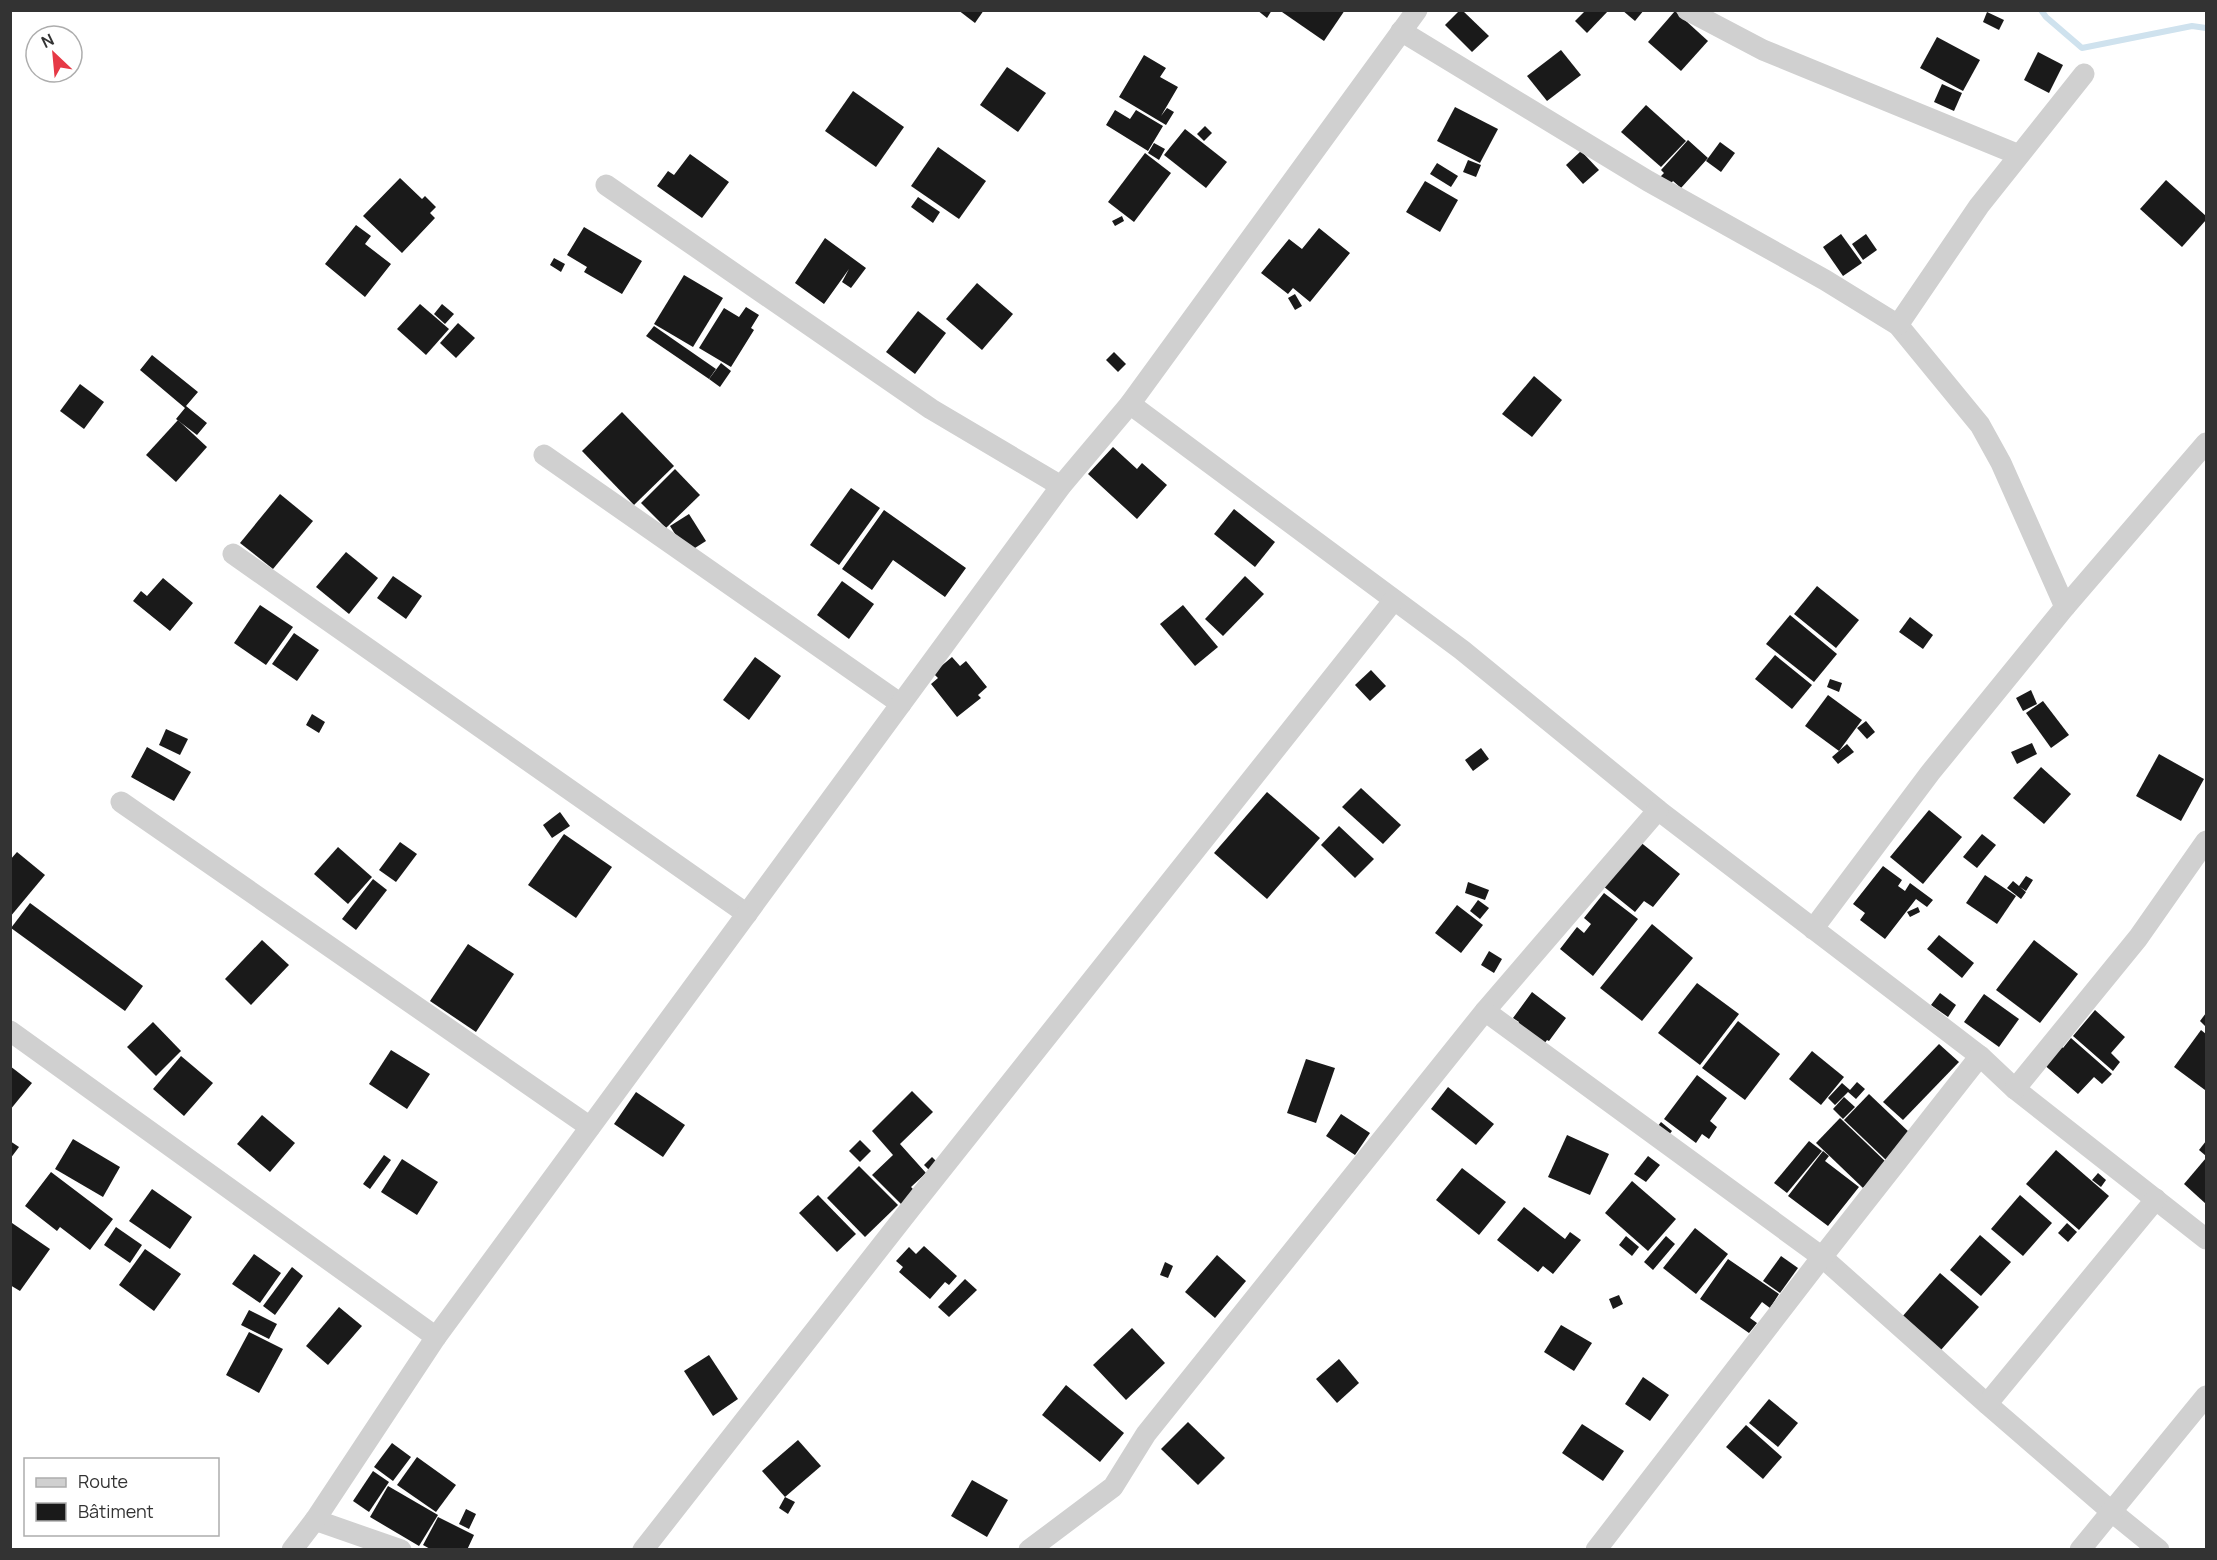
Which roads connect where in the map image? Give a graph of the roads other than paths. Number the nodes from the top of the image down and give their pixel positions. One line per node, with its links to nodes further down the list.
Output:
1 (1416, 10): 3 (street)
2 (1688, 10): 5 (street)
3 (1401, 31): 7 (street); 8 (street)
4 (2084, 74): 5 (street)
5 (2019, 155): 7 (street)
6 (606, 184): 11 (street)
7 (1898, 325): 14 (street)
8 (1130, 404): 11 (street); 13 (street)
9 (2206, 443): 14 (street)
10 (544, 455): 15 (street)
11 (1060, 486): 15 (street)
12 (233, 554): 19 (street)
13 (1394, 600): 17 (street); 36 (street)
14 (2065, 607): 20 (street)
15 (901, 704): 19 (street)
16 (121, 802): 25 (street)
17 (1658, 810): 20 (street); 21 (street)
18 (2206, 841): 24 (street)
19 (747, 914): 25 (street)
20 (1813, 929): 23 (street)
21 (1485, 1011): 28 (street); 37 (street)
22 (10, 1031): 29 (street)
23 (1980, 1056): 24 (street); 28 (street)
24 (2015, 1089): 26 (street)
25 (590, 1127): 29 (street)
26 (2156, 1199): 27 (street); 31 (street)
27 (2206, 1239)
28 (1822, 1257): 31 (street); 38 (street)
29 (436, 1337): 33 (street)
30 (2206, 1396): 32 (street)
31 (1987, 1404): 32 (street)
32 (2112, 1512): 39 (street); 40 (street)
33 (315, 1520): 34 (street); 35 (street)
34 (292, 1550)
35 (400, 1550)
36 (643, 1550)
37 (1029, 1550)
38 (1596, 1550)
39 (2080, 1550)
40 (2159, 1550)

